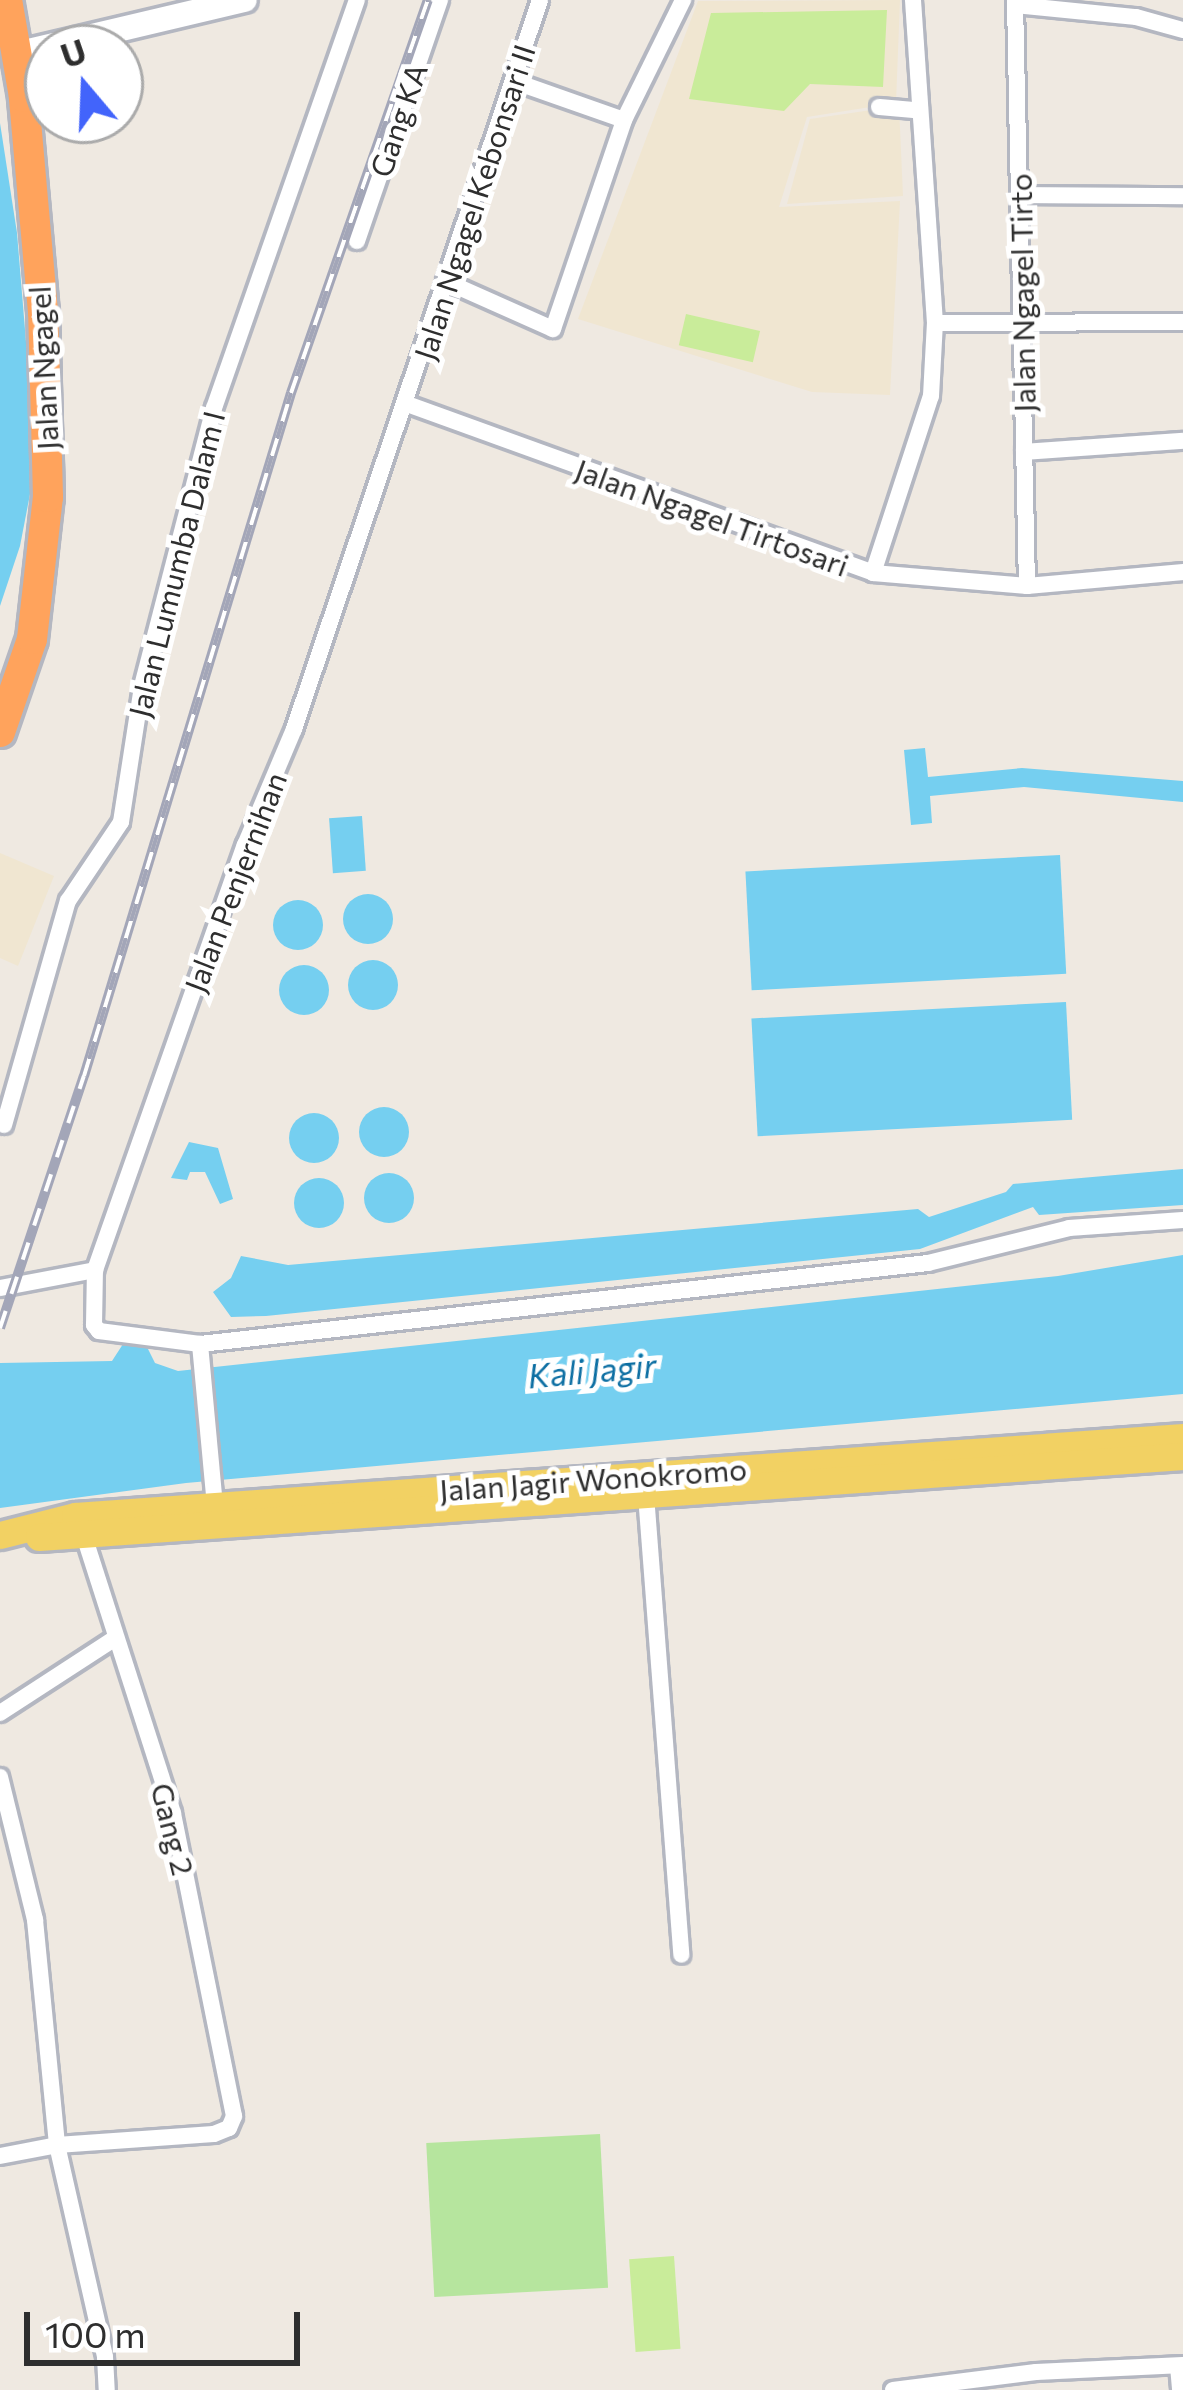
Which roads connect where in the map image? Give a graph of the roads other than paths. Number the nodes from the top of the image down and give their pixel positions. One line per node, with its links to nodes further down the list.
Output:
1 (7, 0): 10 (highway, Jalan Ngagel)
2 (244, 0): 10 (main road)
3 (357, 0): 29 (street, Jalan Lumumba Dalam I)
4 (440, 0): 17 (street, Gang KA)
5 (540, 0): 11 (street, Jalan Ngagel Kebonsari II)
6 (682, 0): 14 (street)
7 (913, 0): 13 (street)
8 (1015, 2): 9 (street); 15 (street, Jalan Ngagel Tirto)
9 (1183, 30)
10 (16, 54): 28 (highway, Jalan Ngagel)
11 (516, 82): 14 (street); 18 (street, Jalan Ngagel Kebonsari II)
12 (879, 107): 13 (street)
13 (917, 110): 19 (street)
14 (625, 120): 18 (street)
15 (1021, 196): 16 (street); 21 (street, Jalan Ngagel Tirto)
16 (1183, 196)
17 (357, 241)
18 (445, 281): 22 (street, Jalan Ngagel Kebonsari II)
19 (935, 322): 21 (street); 26 (street)
20 (1183, 322): 21 (street)
21 (1022, 325): 24 (street, Jalan Ngagel Tirto)
22 (407, 404): 26 (street, Jalan Ngagel Tirtosari); 31 (street, Jalan Penjernihan)
23 (1183, 440): 24 (street)
24 (1024, 452): 27 (street, Jalan Ngagel Tirto)
25 (1183, 572): 27 (street, Jalan Ngagel Tirtosari)
26 (873, 574): 27 (street, Jalan Ngagel Tirtosari)
27 (1027, 586)
28 (0, 732)
29 (4, 1125)
30 (1183, 1220): 33 (street)
31 (94, 1270): 32 (street); 33 (street)
32 (0, 1288)
33 (201, 1350): 35 (street)
34 (1182, 1447): 36 (main road, Jalan Jagir Wonokromo); 37 (main road, Jalan Jagir Wonokromo)
35 (214, 1494): 37 (main road, Jalan Jagir Wonokromo); 38 (main road, Jalan Jagir Wonokromo)
36 (646, 1495): 37 (main road, Jalan Jagir Wonokromo); 43 (street)
37 (349, 1506): 39 (main road, Jalan Jagir Wonokromo)
38 (3, 1534): 39 (main road, Jalan Jagir Wonokromo)
39 (83, 1535): 40 (street, Gang 2)
40 (114, 1639): 41 (street); 44 (street, Gang 2)
41 (0, 1713)
42 (0, 1777): 44 (street)
43 (681, 1955)
44 (57, 2145): 45 (street); 48 (street)
45 (0, 2156)
46 (1180, 2365): 47 (street); 50 (street)
47 (1036, 2381): 49 (street)
48 (107, 2390)
49 (893, 2390)
50 (1180, 2390)

